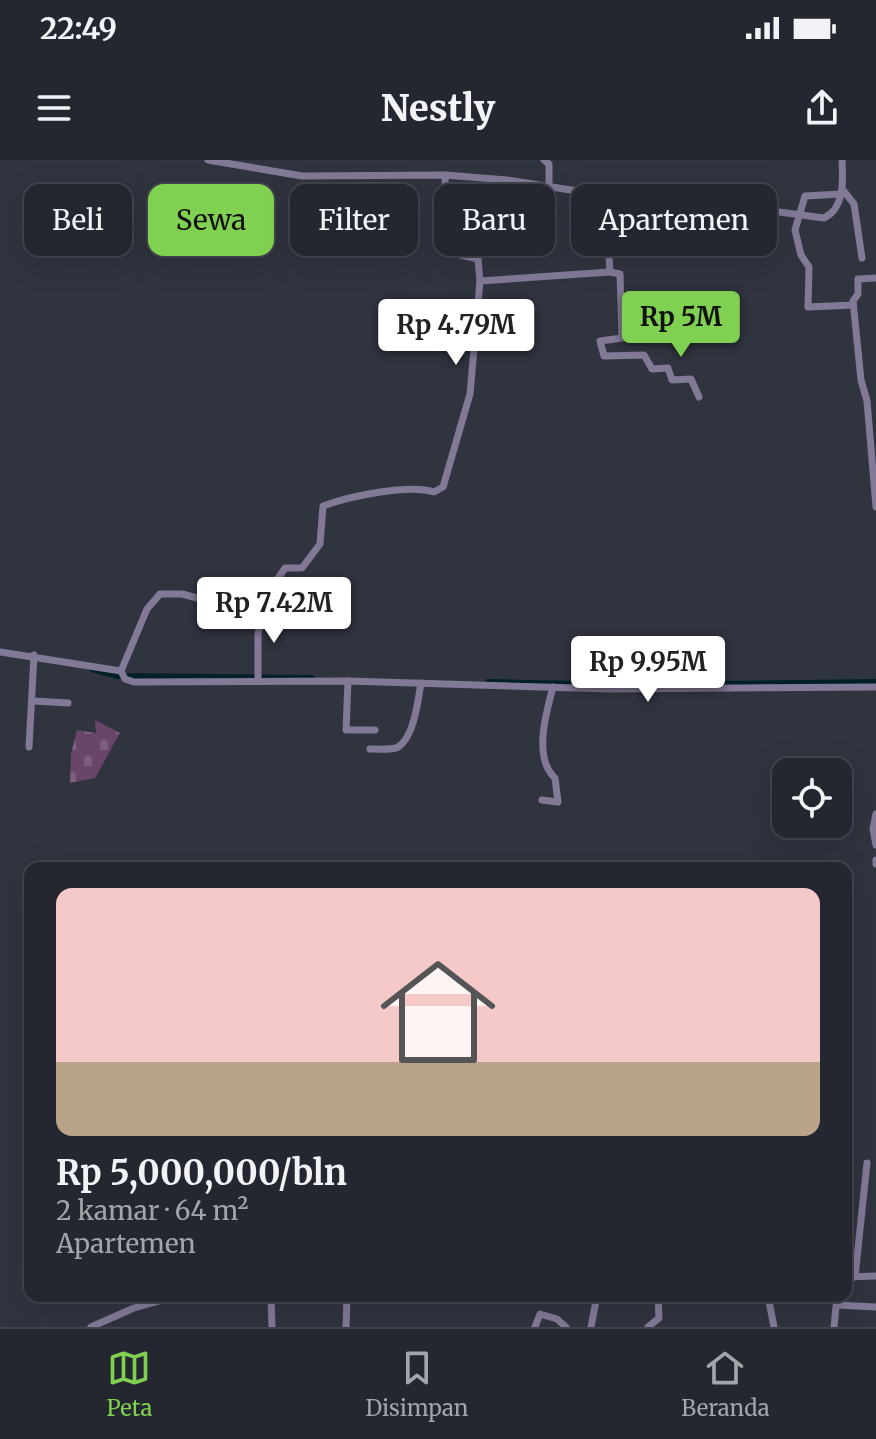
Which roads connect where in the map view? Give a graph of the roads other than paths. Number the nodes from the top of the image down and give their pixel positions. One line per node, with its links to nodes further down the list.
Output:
1 (208, 160): 5 (street)
2 (842, 160): 8 (street)
3 (547, 164): 4 (street); 7 (street)
4 (560, 166)
5 (445, 175): 6 (street); 15 (street)
6 (526, 184)
7 (549, 184)
8 (842, 192): 10 (street); 10 (street); 12 (street)
9 (777, 212): 10 (street)
10 (799, 214): 16 (street)
11 (609, 256): 13 (street)
12 (862, 258)
13 (610, 272): 15 (street); 17 (street)
14 (876, 278): 16 (street)
15 (480, 281): 20 (street)
16 (853, 305): 18 (street)
17 (699, 397)
18 (872, 424): 19 (street)
19 (876, 507)
20 (263, 614): 23 (street); 24 (street)
21 (0, 652): 22 (street)
22 (34, 657): 23 (street); 29 (street)
23 (123, 675): 24 (street)
24 (258, 678): 25 (street)
25 (348, 681): 26 (street); 31 (street)
26 (421, 683): 27 (street); 33 (street)
27 (553, 687): 28 (street); 34 (street)
28 (876, 687)
29 (34, 701): 30 (street); 32 (street)
30 (68, 703)
31 (375, 730)
32 (29, 747)
33 (370, 749)
34 (542, 800)
35 (876, 814): 36 (street)
36 (876, 845)
37 (867, 1163): 39 (street)
38 (876, 1276): 39 (street)
39 (855, 1277)
40 (156, 1302): 49 (street)
41 (271, 1302): 50 (street)
42 (347, 1302): 51 (street)
43 (596, 1302): 54 (street)
44 (658, 1302): 55 (street)
45 (769, 1302): 56 (street)
46 (837, 1302): 57 (street)
47 (848, 1302): 48 (street)
48 (876, 1307)
49 (91, 1327)
50 (272, 1327)
51 (346, 1327)
52 (535, 1327): 53 (street)
53 (566, 1327)
54 (591, 1327)
55 (648, 1327)
56 (774, 1327)
57 (834, 1327)

